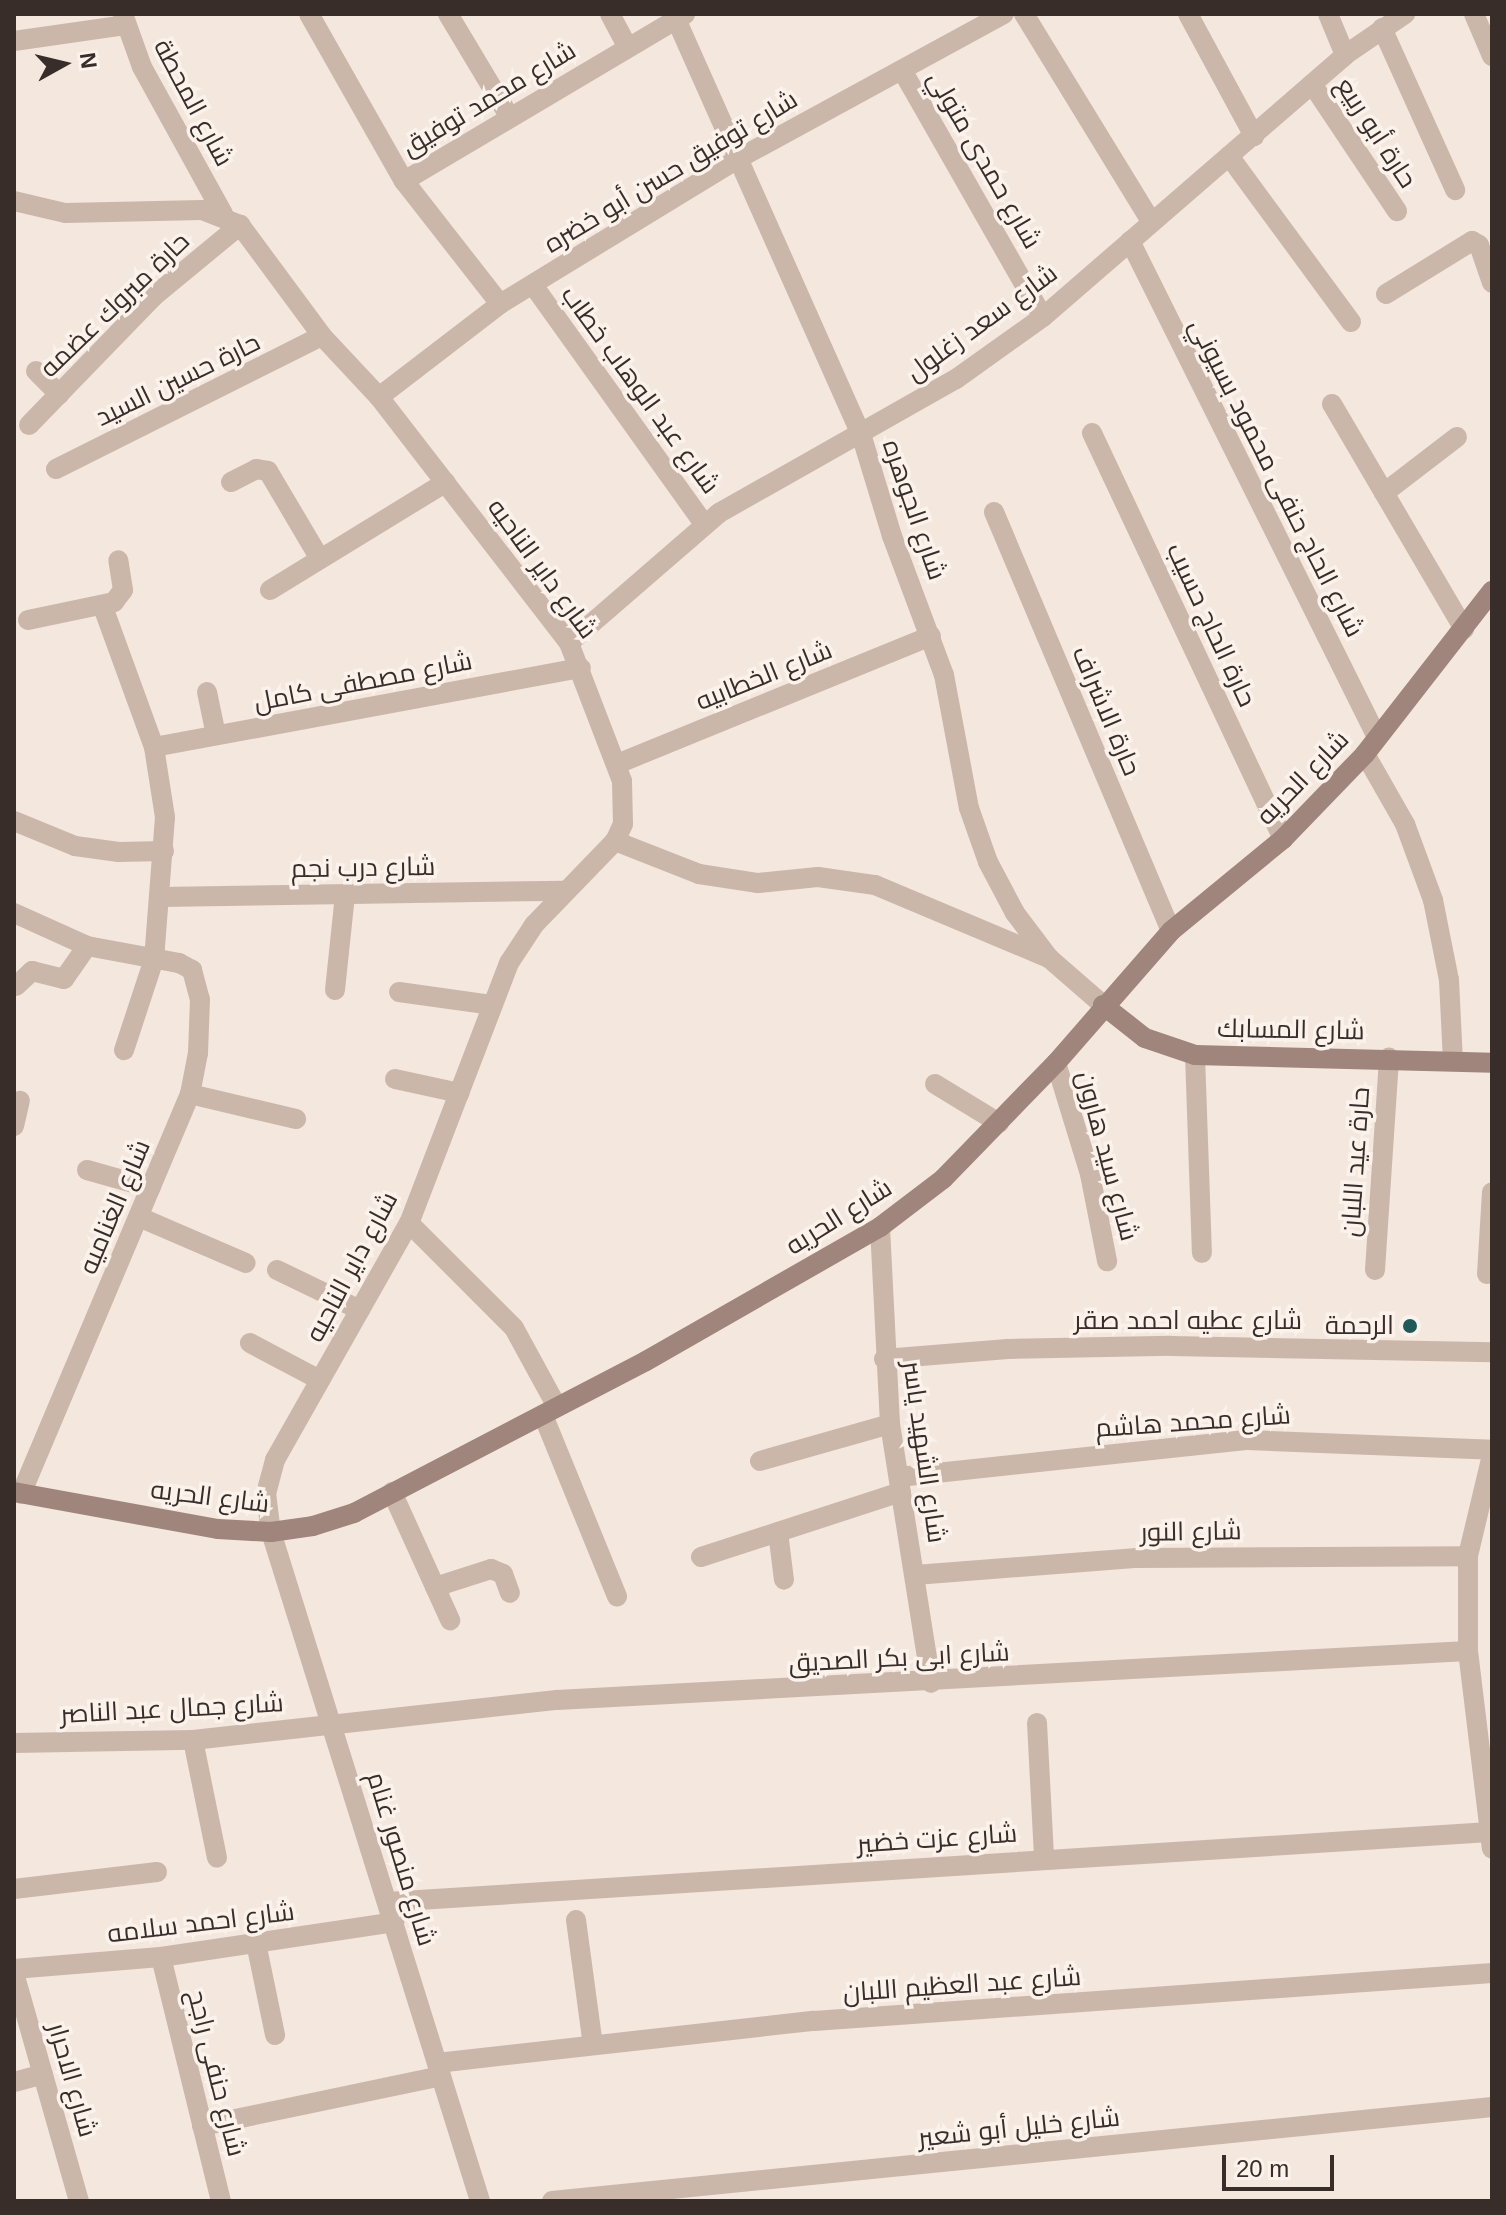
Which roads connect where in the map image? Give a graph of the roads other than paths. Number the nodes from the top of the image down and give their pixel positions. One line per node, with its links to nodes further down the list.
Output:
1 (309, 14): 23 (street)
2 (448, 14): 19 (street)
3 (610, 14): 14 (street)
4 (1004, 14): 17 (street, شارع توفيق حسن أبو خضره)
5 (1024, 14): 28 (street)
6 (1188, 14): 20 (street)
7 (1328, 14): 15 (street)
8 (1405, 14): 12 (street, شارع سعد زغلول)
9 (1474, 14): 16 (street)
10 (681, 16): 14 (street, شارع محمد توفيق); 22 (street, شارع الجوهره)
11 (124, 20): 13 (street); 27 (street, شارع المحطة)
12 (1382, 28): 15 (street, شارع سعد زغلول); 24 (street)
13 (14, 41)
14 (627, 46): 19 (street, شارع محمد توفيق)
15 (1345, 55): 18 (street, شارع سعد زغلول)
16 (1492, 56)
17 (902, 70): 22 (street, شارع توفيق حسن أبو خضره); 34 (street, شارع حمدى متولي)
18 (1312, 84): 20 (street, شارع سعد زغلول); 26 (street, حارة أبو ربيع)
19 (509, 116): 23 (street, شارع محمد توفيق)
20 (1254, 136): 21 (street, شارع سعد زغلول)
21 (1229, 156): 28 (street, شارع سعد زغلول); 35 (street)
22 (736, 160): 31 (street, شارع توفيق حسن أبو خضره); 43 (street, شارع الجوهره)
23 (404, 181): 33 (street)
24 (1455, 190)
25 (14, 201): 27 (street)
26 (1397, 211)
27 (232, 220): 36 (street, شارع داير الناحيه); 38 (street, حارة مبروك عضمه)
28 (1151, 221): 29 (street, شارع سعد زغلول)
29 (1130, 241): 34 (street, شارع سعد زغلول); 63 (street, شارع الحاج حنفى محمود بسيوني)
30 (1492, 283): 32 (street)
31 (533, 285): 33 (street, شارع توفيق حسن أبو خضره); 50 (street, شارع عبد الوهاب خطاب)
32 (1386, 294)
33 (500, 304): 39 (street, شارع توفيق حسن أبو خضره)
34 (1043, 317): 43 (street, شارع سعد زغلول)
35 (1351, 322)
36 (322, 336): 39 (street, شارع داير الناحيه); 45 (street, حارة حسين السيد)
37 (36, 371): 38 (street)
38 (59, 394): 41 (street, حارة مبروك عضمه)
39 (379, 397): 47 (street, شارع داير الناحيه)
40 (1332, 404): 48 (street)
41 (29, 425)
42 (1092, 433): 67 (street, حارة الحاج حسيب)
43 (861, 434): 50 (street, شارع سعد زغلول); 58 (street, شارع الجوهره)
44 (1457, 437): 48 (street)
45 (56, 469)
46 (231, 482): 51 (street)
47 (446, 482): 51 (street); 59 (street, شارع داير الناحيه)
48 (1384, 493): 57 (street)
49 (994, 512): 74 (street, حارة الاشراف)
50 (705, 525): 59 (street, شارع سعد زغلول)
51 (320, 559): 53 (street)
52 (118, 560): 55 (street)
53 (270, 590)
54 (1492, 591): 57 (street, شارع الحريه)
55 (103, 607): 56 (street); 64 (street)
56 (28, 620)
57 (1464, 629): 63 (street, شارع الحريه)
58 (931, 636): 65 (street, شارع الخطابيه); 76 (street, شارع الجوهره)
59 (569, 643): 60 (street, شارع داير الناحيه)
60 (581, 668): 62 (street, شارع مصطفى كامل); 65 (street, شارع داير الناحيه)
61 (207, 692): 62 (street)
62 (216, 735): 64 (street, شارع مصطفى كامل)
63 (1371, 746): 67 (street, شارع الحريه); 86 (street, شارع الحاج حنفى محمود بسيوني)
64 (154, 747): 69 (street)
65 (617, 764): 68 (street, شارع داير الناحيه)
66 (14, 821): 69 (street)
67 (1283, 839): 74 (street, شارع الحريه)
68 (615, 841): 70 (street, شارع داير الناحيه); 76 (street)
69 (164, 851): 72 (street)
70 (565, 891): 71 (street, شارع درب نجم); 81 (street, شارع داير الناحيه)
71 (345, 895): 72 (street, شارع درب نجم); 79 (street)
72 (161, 897): 77 (street)
73 (14, 913): 75 (street, شارع الغناميه)
74 (1171, 931): 82 (street, شارع الحريه)
75 (87, 946): 77 (street, شارع الغناميه); 78 (street)
76 (1049, 958): 82 (street, شارع الجوهره)
77 (154, 959): 83 (street); 92 (street, شارع الغناميه)
78 (16, 986)
79 (335, 990)
80 (399, 992): 81 (street)
81 (491, 1005): 91 (street, شارع داير الناحيه)
82 (1103, 1005): 84 (street, شارع المسابك); 87 (street, شارع الحريه)
83 (124, 1050)
84 (1195, 1055): 85 (street, شارع المسابك); 101 (street)
85 (1389, 1057): 86 (street, شارع المسابك); 105 (street, حارة عيد اللبان)
86 (1453, 1061): 88 (street, شارع المسابك)
87 (1056, 1063): 94 (street, شارع الحريه); 102 (street, شارع سيد هارون)
88 (1492, 1063)
89 (395, 1079): 91 (street)
90 (935, 1084): 94 (street)
91 (459, 1093): 99 (street, شارع داير الناحيه)
92 (190, 1094): 93 (street); 96 (street, شارع الغناميه)
93 (296, 1119)
94 (999, 1123): 100 (street, شارع الحريه)
95 (87, 1170): 96 (street)
96 (151, 1188): 98 (street, شارع الغناميه)
97 (1492, 1192): 106 (street)
98 (139, 1217): 103 (street); 118 (street, شارع الغناميه)
99 (409, 1223): 107 (street, شارع داير الناحيه); 112 (street)
100 (880, 1227): 110 (street, شارع الشهيد ياسر); 112 (street, شارع الحريه)
101 (1202, 1253)
102 (1107, 1261)
103 (246, 1263)
104 (277, 1270): 107 (street)
105 (1375, 1270)
106 (1487, 1274)
107 (360, 1310): 111 (street, شارع داير الناحيه)
108 (250, 1343): 111 (street)
109 (1492, 1352): 110 (street, شارع عطيه احمد صقر)
110 (884, 1359): 113 (street, شارع الشهيد ياسر)
111 (320, 1380): 120 (street, شارع داير الناحيه)
112 (550, 1411): 117 (street, شارع الحريه); 128 (street)
113 (890, 1424): 115 (street); 116 (street, شارع الشهيد ياسر)
114 (1492, 1452): 116 (street, شارع محمد هاشم); 119 (street)
115 (760, 1461)
116 (900, 1485): 121 (street, شارع محمد هاشم); 124 (street, شارع الشهيد ياسر)
117 (392, 1492): 120 (street, شارع الحريه); 126 (street)
118 (18, 1493): 120 (street, شارع الحريه)
119 (1485, 1508): 122 (street)
120 (271, 1532): 133 (street, شارع منصور غنام)
121 (778, 1532): 123 (street, شارع محمد هاشم); 125 (street)
122 (1468, 1556): 124 (street, شارع النور); 130 (street)
123 (701, 1557)
124 (915, 1575): 131 (street, شارع الشهيد ياسر)
125 (784, 1580)
126 (435, 1587): 127 (street); 129 (street)
127 (510, 1593)
128 (617, 1596)
129 (450, 1620)
130 (1468, 1651): 131 (street, شارع ابى بكر الصديق); 136 (street)
131 (931, 1683): 133 (street, شارع ابى بكر الصديق)
132 (1037, 1723): 139 (street)
133 (333, 1725): 134 (street, شارع جمال عبد الناصر); 142 (street, شارع منصور غنام)
134 (193, 1740): 135 (street, شارع جمال عبد الناصر); 138 (street)
135 (14, 1743)
136 (1485, 1752): 137 (street)
137 (1491, 1840): 139 (street, شارع عزت خضير)
138 (217, 1858)
139 (1044, 1858): 142 (street, شارع عزت خضير)
140 (157, 1872): 141 (street)
141 (14, 1889)
142 (387, 1902): 144 (street, شارع منصور غنام)
143 (576, 1920): 150 (street)
144 (394, 1922): 145 (street, شارع احمد سلامه); 151 (street, شارع منصور غنام)
145 (256, 1943): 146 (street, شارع احمد سلامه); 149 (street)
146 (161, 1957): 147 (street, شارع احمد سلامه); 155 (street, شارع حنفى راجح)
147 (14, 1971): 152 (street, شارع الاحرار)
148 (1492, 1973): 150 (street, شارع عبد العظيم اللبان)
149 (275, 2035)
150 (593, 2045): 151 (street, شارع عبد العظيم اللبان)
151 (439, 2070): 155 (street); 158 (street, شارع منصور غنام)
152 (43, 2074): 153 (street); 156 (street, شارع الاحرار)
153 (14, 2082)
154 (1492, 2107): 159 (street, شارع خليل أبو شعير)
155 (202, 2126): 157 (street, شارع حنفى راجح)
156 (79, 2201)
157 (221, 2201)
158 (477, 2201)
159 (552, 2201)

